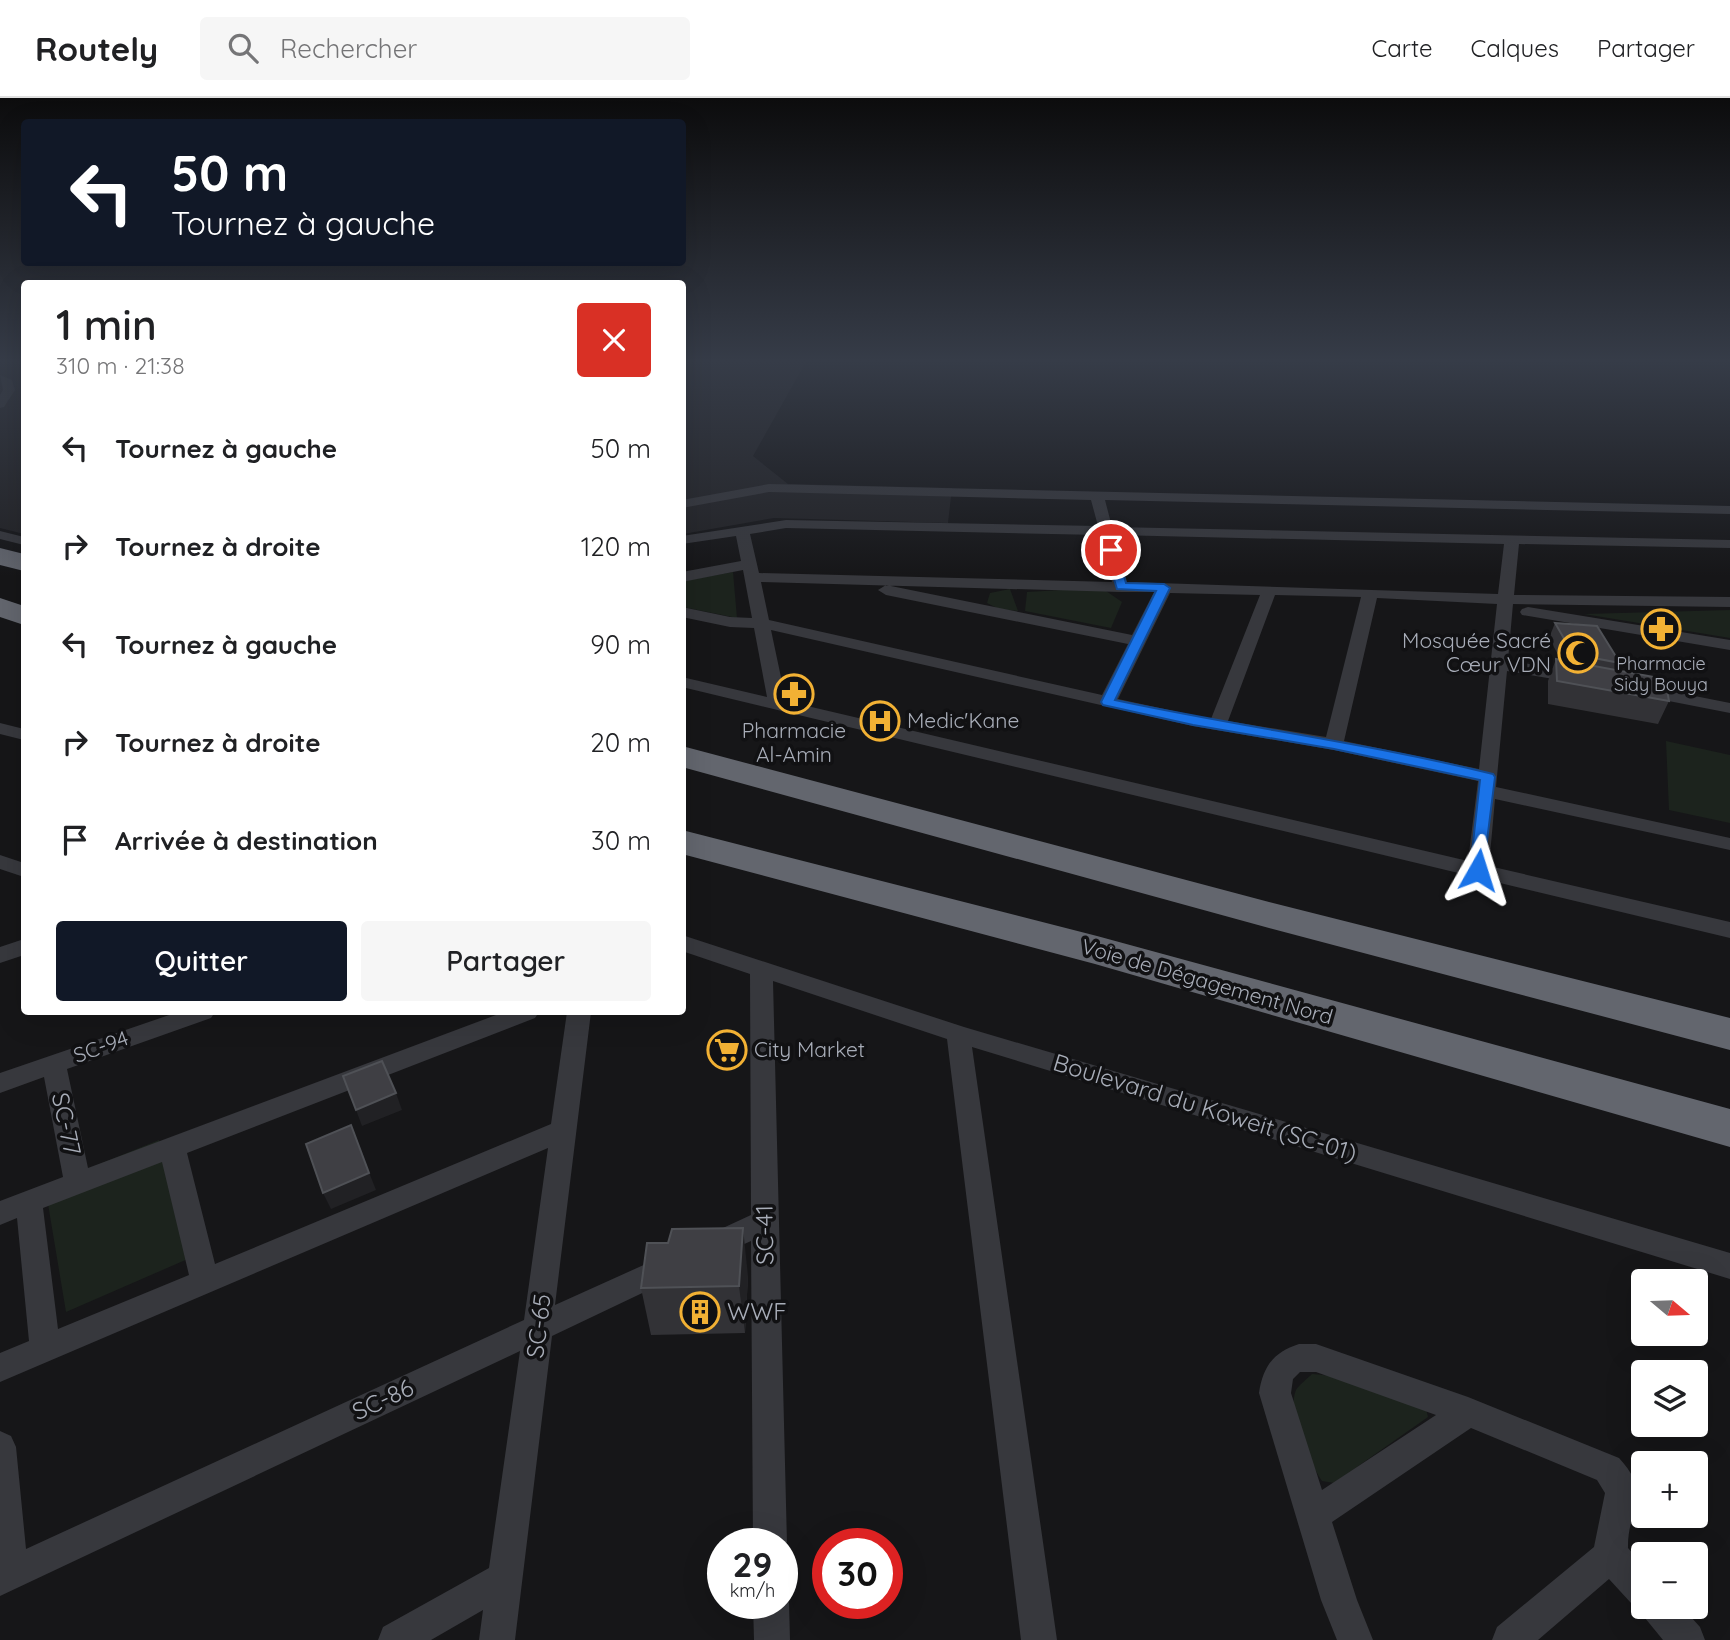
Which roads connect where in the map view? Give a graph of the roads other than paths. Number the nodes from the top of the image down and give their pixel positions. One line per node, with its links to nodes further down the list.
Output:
1 (1097, 496): 4 (street); 6 (street); 8 (street)
2 (686, 503): 4 (street)
3 (1593, 506): 5 (street); 6 (street); 13 (street)
4 (943, 510): 7 (street); 8 (street)
5 (1730, 510)
6 (1332, 517): 8 (street); 11 (street)
7 (742, 529): 10 (street); 18 (street)
8 (1105, 532): 22 (street)
9 (0, 535): 12 (street)
10 (686, 539)
11 (1512, 539): 13 (street); 29 (street)
12 (21, 540)
13 (1624, 542): 14 (street)
14 (1730, 544)
15 (0, 556): 16 (highway)
16 (21, 561)
17 (0, 571): 19 (highway)
18 (750, 571): 20 (street); 21 (street); 33 (street)
19 (21, 576)
20 (686, 577)
21 (829, 579): 22 (street); 34 (street)
22 (1121, 587): 23 (street)
23 (1164, 588): 25 (street); 34 (street)
24 (0, 590): 27 (highway)
25 (1269, 591): 26 (street); 43 (street)
26 (1370, 593): 29 (street); 46 (street)
27 (21, 596)
28 (1730, 602): 29 (street)
29 (1506, 603): 35 (street); 36 (street)
30 (0, 607): 32 (highway)
31 (686, 613): 33 (street)
32 (21, 615)
33 (760, 623): 40 (street); 41 (street)
34 (1138, 641): 40 (street)
35 (1730, 645)
36 (1499, 664): 37 (street); 49 (street)
37 (1594, 682)
38 (686, 683): 41 (street)
39 (1622, 687): 42 (street)
40 (1107, 702): 43 (street)
41 (778, 705): 55 (street)
42 (1730, 708)
43 (1218, 725): 46 (street)
44 (0, 728): 45 (street)
45 (21, 734)
46 (1334, 744): 49 (street)
47 (686, 746): 50 (highway)
48 (686, 757): 50 (highway)
49 (1487, 784): 51 (street); 55 (street)
50 (796, 788): 65 (highway)
51 (1730, 844)
52 (692, 846): 68 (highway, Voie de Dégagement Nord)
53 (0, 862): 54 (street)
54 (21, 869)
55 (1478, 870): 56 (street)
56 (1730, 930)
57 (686, 944): 60 (street, Boulevard du Koweit (SC-01))
58 (21, 948): 59 (street)
59 (0, 955)
60 (761, 968): 64 (street, Boulevard du Koweit (SC-01)); 74 (street, SC-41)
61 (194, 1015): 66 (street, SC-94)
62 (519, 1015): 70 (street)
63 (579, 1015): 69 (street, SC-65)
64 (958, 1034): 75 (street, Boulevard du Koweit (SC-01)); 93 (street)
65 (1730, 1034)
66 (54, 1064): 67 (street, SC-94); 71 (street, SC-77)
67 (0, 1083)
68 (1730, 1128)
69 (563, 1130): 76 (street); 77 (street, SC-65)
70 (172, 1147): 71 (street); 76 (street)
71 (78, 1183): 72 (street)
72 (29, 1202): 73 (street); 78 (street)
73 (0, 1213)
74 (765, 1221): 77 (street, SC-86); 83 (street, SC-41)
75 (1730, 1266)
76 (205, 1281): 78 (street)
77 (540, 1327): 85 (street, SC-86); 86 (street, SC-65)
78 (45, 1349): 79 (street)
79 (0, 1368)
80 (1468, 1412): 82 (street); 82 (street); 84 (street)
81 (0, 1447): 85 (street)
82 (1312, 1516): 94 (street)
83 (770, 1528)
84 (1611, 1555): 87 (street); 95 (street)
85 (6, 1577)
86 (505, 1578): 90 (street); 91 (street, SC-65)
87 (1631, 1578)
88 (771, 1619): 92 (street)
89 (1668, 1619): 96 (street)
90 (397, 1640)
91 (497, 1640)
92 (772, 1640)
93 (1039, 1640)
94 (1355, 1640)
95 (1510, 1640)
96 (1687, 1640)

